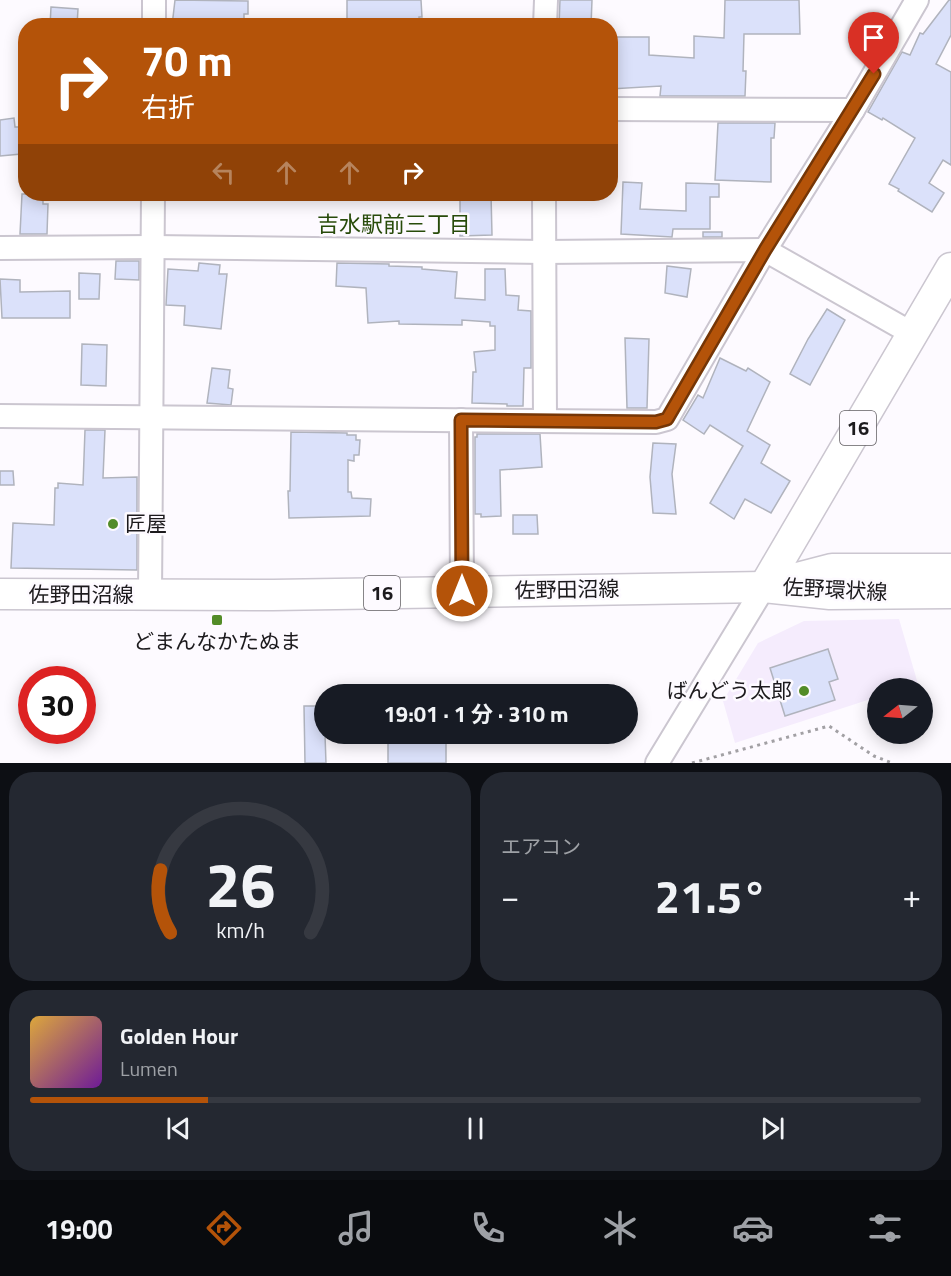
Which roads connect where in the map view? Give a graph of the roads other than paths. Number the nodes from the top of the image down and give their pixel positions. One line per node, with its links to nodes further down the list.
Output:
1 (154, 0): 4 (street)
2 (546, 0): 5 (street)
3 (917, 0): 7 (street)
4 (154, 18)
5 (545, 18)
6 (618, 109): 7 (street)
7 (853, 110): 12 (street)
8 (153, 201): 10 (street)
9 (544, 201): 13 (street)
10 (153, 247): 11 (street); 13 (street); 17 (street)
11 (0, 248)
12 (765, 250): 13 (street); 15 (street); 19 (street)
13 (544, 252): 19 (street)
14 (951, 268): 15 (main road, 16)
15 (913, 334): 21 (main road, 16)
16 (0, 416): 17 (street)
17 (151, 417): 18 (street); 25 (street)
18 (461, 420): 19 (street); 22 (street)
19 (545, 421)
20 (951, 569): 21 (main road, 佐野環状線)
21 (764, 587): 22 (main road, 佐野田沼線 / 16); 23 (main road, 佐野環状線); 26 (street)
22 (462, 591): 25 (main road, 佐野田沼線 / 16)
23 (951, 592)
24 (0, 594): 25 (main road, 佐野田沼線 / 16)
25 (150, 595)
26 (657, 763)

